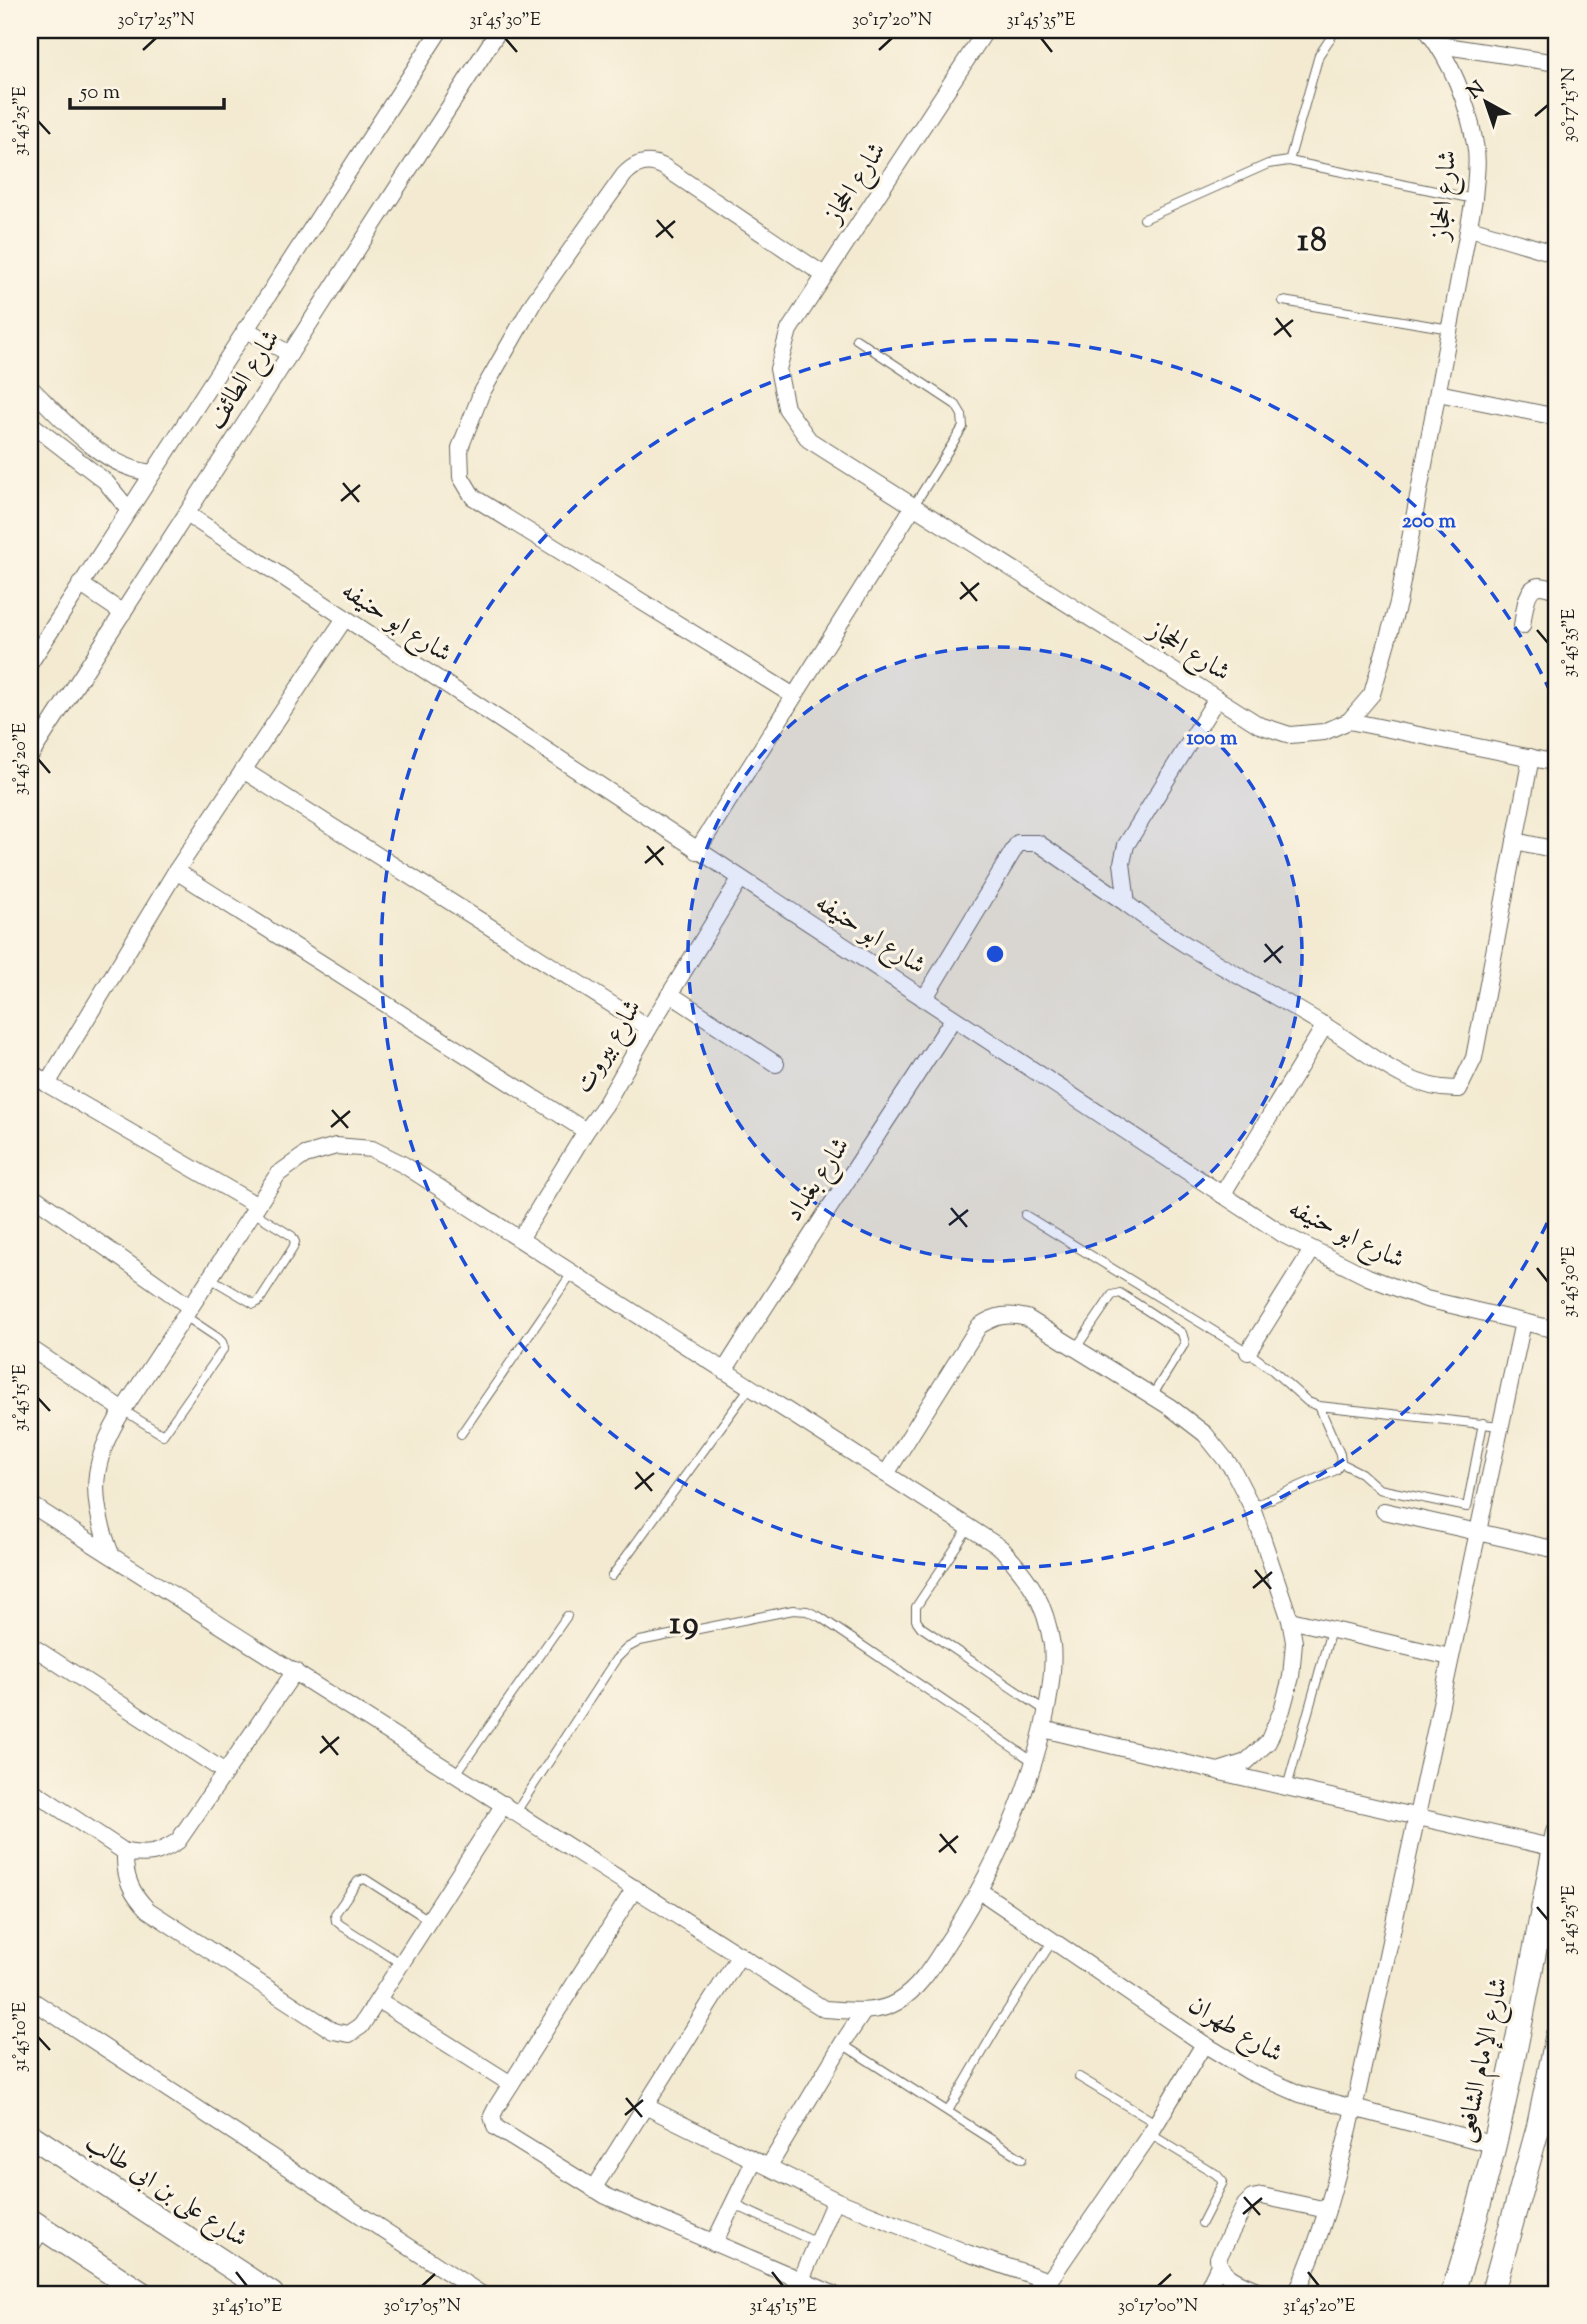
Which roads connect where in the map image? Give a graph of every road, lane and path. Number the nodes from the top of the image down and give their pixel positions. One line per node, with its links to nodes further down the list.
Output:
1 (440, 30): 15 (street, شارع الطائف)
2 (499, 30): 18 (street, شارع الطائف)
3 (986, 30): 13 (street, شارع الحجاز)
4 (1336, 30): 8 (lane)
5 (1427, 30): 6 (street, شارع الحجاز)
6 (1439, 45): 7 (street); 9 (street, شارع الحجاز)
7 (1557, 63)
8 (1289, 161): 9 (lane); 10 (lane)
9 (1474, 199): 11 (street, شارع الحجاز)
10 (1144, 219)
11 (1470, 228): 12 (street); 16 (street, شارع الحجاز)
12 (1557, 254)
13 (824, 275): 24 (street, شارع الحجاز); 33 (street)
14 (1283, 302): 16 (lane)
15 (245, 329): 18 (street); 23 (street, شارع الطائف)
16 (1450, 329): 20 (street, شارع الحجاز)
17 (856, 339): 24 (lane)
18 (290, 354): 26 (street, شارع الطائف)
19 (30, 387): 23 (street)
20 (1438, 393): 21 (street); 35 (street, شارع الحجاز)
21 (1557, 417)
22 (30, 423): 25 (street)
23 (151, 473): 25 (street, شارع الطائف)
24 (913, 507): 33 (street); 34 (street, شارع الحجاز)
25 (128, 509): 27 (street, شارع الطائف)
26 (187, 514): 29 (street, شارع الطائف); 30 (street, شارع ابو حنيفه)
27 (80, 584): 29 (street); 32 (street, شارع الطائف)
28 (1557, 590): 31 (street)
29 (123, 613): 36 (street, شارع الطائف)
30 (345, 618): 39 (street); 42 (street, شارع ابو حنيفه)
31 (1522, 626)
32 (30, 663)
33 (794, 696): 42 (street)
34 (1217, 698): 35 (street, شارع الحجاز); 45 (street)
35 (1349, 721): 37 (street)
36 (30, 756)
37 (1531, 757): 38 (street); 40 (street)
38 (1557, 763)
39 (243, 770): 43 (street); 50 (street)
40 (1516, 841): 41 (street); 49 (street)
41 (1557, 849)
42 (697, 851): 44 (street, شارع ابو حنيفه)
43 (176, 871): 53 (street); 54 (street)
44 (740, 879): 46 (street, شارع بيروت); 47 (street, شارع ابو حنيفه)
45 (1127, 904): 47 (street); 49 (street)
46 (670, 994): 50 (street, شارع بيروت); 51 (street)
47 (924, 999): 48 (street, شارع ابو حنيفه)
48 (953, 1018): 56 (street, شارع ابو حنيفه); 69 (street, شارع بغداد)
49 (1325, 1025): 56 (street)
50 (649, 1028): 54 (street, شارع بيروت)
51 (776, 1063)
52 (30, 1071): 53 (street)
53 (47, 1084): 57 (street)
54 (586, 1131): 59 (street, شارع بيروت)
55 (30, 1194): 63 (street)
56 (1222, 1195): 60 (street, شارع ابو حنيفه)
57 (255, 1209): 59 (street); 62 (street); 62 (lane)
58 (1025, 1216): 68 (lane)
59 (520, 1240): 61 (street)
60 (1312, 1250): 64 (street, شارع ابو حنيفه); 68 (street)
61 (572, 1273): 69 (street); 76 (lane)
62 (210, 1278): 63 (street)
63 (188, 1312): 73 (street); 73 (lane)
64 (1523, 1322): 65 (street, شارع ابو حنيفه); 75 (street)
65 (1557, 1330)
66 (30, 1348): 73 (street)
67 (1076, 1348): 71 (street); 71 (lane); 78 (street)
68 (1248, 1352): 72 (lane)
69 (724, 1371): 70 (street)
70 (750, 1387): 78 (street); 86 (lane)
71 (1152, 1396): 80 (street)
72 (1318, 1406): 74 (lane); 77 (lane)
73 (123, 1410): 85 (street)
74 (1483, 1423): 75 (lane); 77 (lane)
75 (1500, 1426): 83 (street)
76 (461, 1434)
77 (1342, 1463): 80 (lane)
78 (886, 1474): 82 (street)
79 (30, 1504): 85 (street)
80 (1252, 1507): 88 (street)
81 (1384, 1511): 83 (street)
82 (969, 1527): 93 (street); 93 (lane)
83 (1477, 1532): 84 (street); 91 (street)
84 (1557, 1550)
85 (111, 1554): 92 (street)
86 (612, 1576)
87 (567, 1616): 98 (lane)
88 (1290, 1620): 89 (street); 96 (street)
89 (1331, 1630): 91 (street); 99 (lane)
90 (30, 1645): 97 (street)
91 (1450, 1657): 102 (street)
92 (295, 1671): 97 (street); 98 (street)
93 (1046, 1711): 94 (street)
94 (1043, 1729): 95 (street); 96 (street)
95 (1034, 1762): 101 (lane); 106 (street)
96 (1218, 1771): 99 (street)
97 (225, 1772): 104 (street)
98 (456, 1774): 101 (street)
99 (1287, 1787): 102 (street)
100 (30, 1790): 104 (street)
101 (510, 1808): 105 (street); 107 (street)
102 (1416, 1817): 103 (street); 120 (street)
103 (1556, 1841): 124 (street, شارع الإمام الشافعى)
104 (125, 1852): 112 (street)
105 (635, 1888): 109 (street); 118 (street)
106 (980, 1891): 108 (street, شارع طهران); 113 (street)
107 (429, 1920): 110 (street); 110 (lane)
108 (1053, 1940): 116 (street, شارع طهران); 121 (lane)
109 (740, 1955): 113 (street); 119 (street)
110 (402, 1964): 112 (street)
111 (30, 1999): 141 (street)
112 (378, 2000): 118 (street)
113 (864, 2011): 115 (street)
114 (1557, 2036): 147 (street)
115 (842, 2044): 121 (lane); 126 (street)
116 (1204, 2044): 120 (street, شارع طهران); 122 (street)
117 (1079, 2077): 122 (lane)
118 (511, 2084): 127 (street)
119 (645, 2106): 126 (street); 127 (street)
120 (1354, 2109): 124 (street, شارع طهران); 130 (street)
121 (948, 2111): 125 (lane)
122 (1154, 2129): 131 (lane); 138 (street)
123 (30, 2135): 140 (street, شارع على بن ابى طالب)
124 (1495, 2145): 146 (street, شارع الإمام الشافعى)
125 (1022, 2159)
126 (762, 2164): 128 (street); 129 (street)
127 (593, 2189): 133 (street)
128 (835, 2200): 134 (street); 138 (street)
129 (733, 2204): 133 (street); 134 (lane)
130 (1327, 2210): 136 (street); 145 (street)
131 (1202, 2223)
132 (38, 2225): 135 (lane); 139 (street)
133 (714, 2243): 137 (street)
134 (817, 2243): 137 (street)
135 (30, 2255)
136 (1218, 2267): 143 (street); 144 (street)
137 (801, 2280): 142 (street)
138 (1047, 2288)
139 (143, 2294)
140 (272, 2294)
141 (481, 2294)
142 (833, 2294)
143 (1205, 2294)
144 (1266, 2294)
145 (1296, 2294)
146 (1452, 2294)
147 (1492, 2294)

